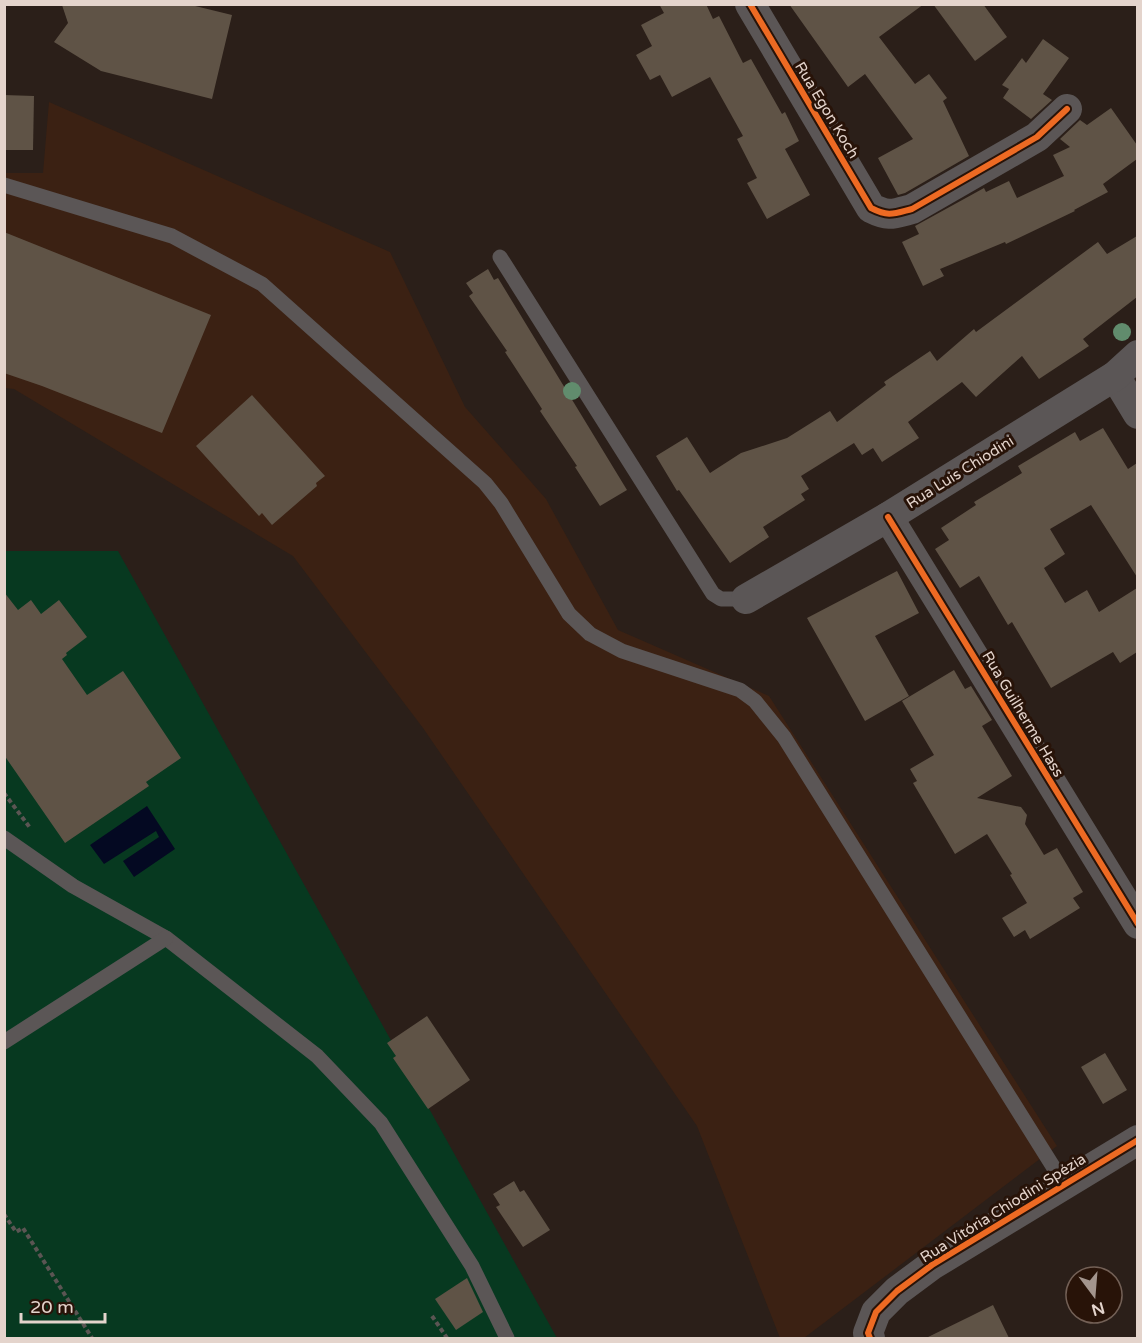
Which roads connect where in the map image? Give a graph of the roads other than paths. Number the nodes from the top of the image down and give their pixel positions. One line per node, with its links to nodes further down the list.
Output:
1 (750, 4): 2 (street, Rua Egon Koch)
2 (1067, 109)
3 (4, 185): 15 (lane)
4 (500, 257): 9 (lane)
5 (1137, 355): 6 (street, Rua Luis Chiodini)
6 (1115, 376): 7 (street); 8 (street, Rua Luis Chiodini)
7 (1137, 414)
8 (888, 517): 9 (street, Rua Luis Chiodini); 11 (street, Rua Guilherme Hass)
9 (746, 600)
10 (4, 838): 12 (lane)
11 (1137, 924)
12 (166, 938): 13 (lane); 17 (lane)
13 (4, 1042)
14 (1137, 1140): 15 (street, Rua Vitória Chiodini Spézia)
15 (1064, 1185): 16 (street, Rua Vitória Chiodini Spézia)
16 (869, 1336)
17 (507, 1338)

